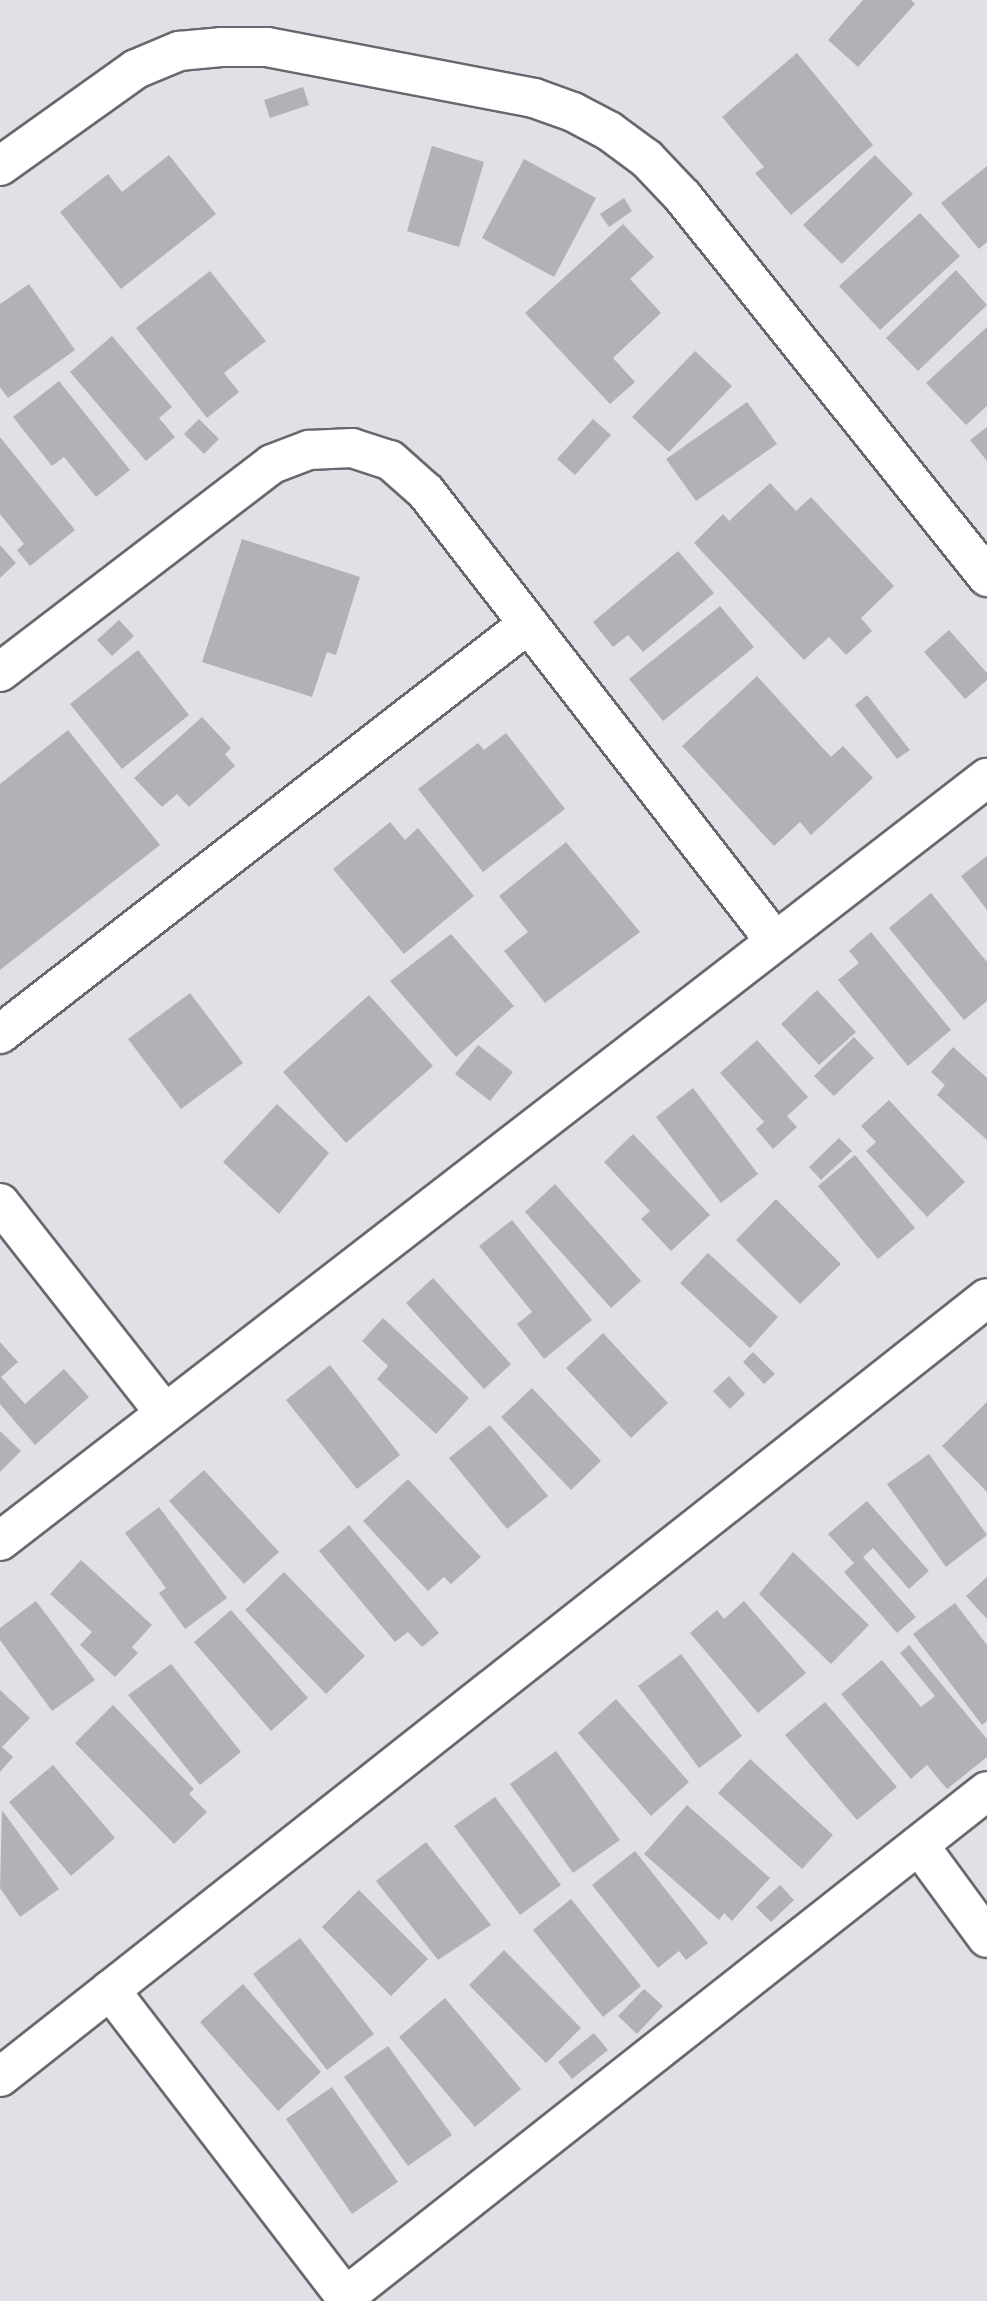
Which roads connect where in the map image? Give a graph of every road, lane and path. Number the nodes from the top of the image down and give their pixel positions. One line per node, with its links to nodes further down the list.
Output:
1 (0, 166): 2 (street)
2 (987, 577)
3 (528, 624): 4 (street); 6 (street); 7 (street)
4 (0, 672)
5 (987, 778): 6 (street)
6 (775, 942): 10 (street)
7 (0, 1034)
8 (0, 1203): 10 (street)
9 (987, 1298): 15 (street)
10 (164, 1412): 11 (street)
11 (0, 1541)
12 (987, 1791): 13 (street)
13 (919, 1845): 14 (street); 17 (street)
14 (987, 1938)
15 (110, 1990): 16 (street); 17 (street)
16 (0, 2077)
17 (347, 2299)

